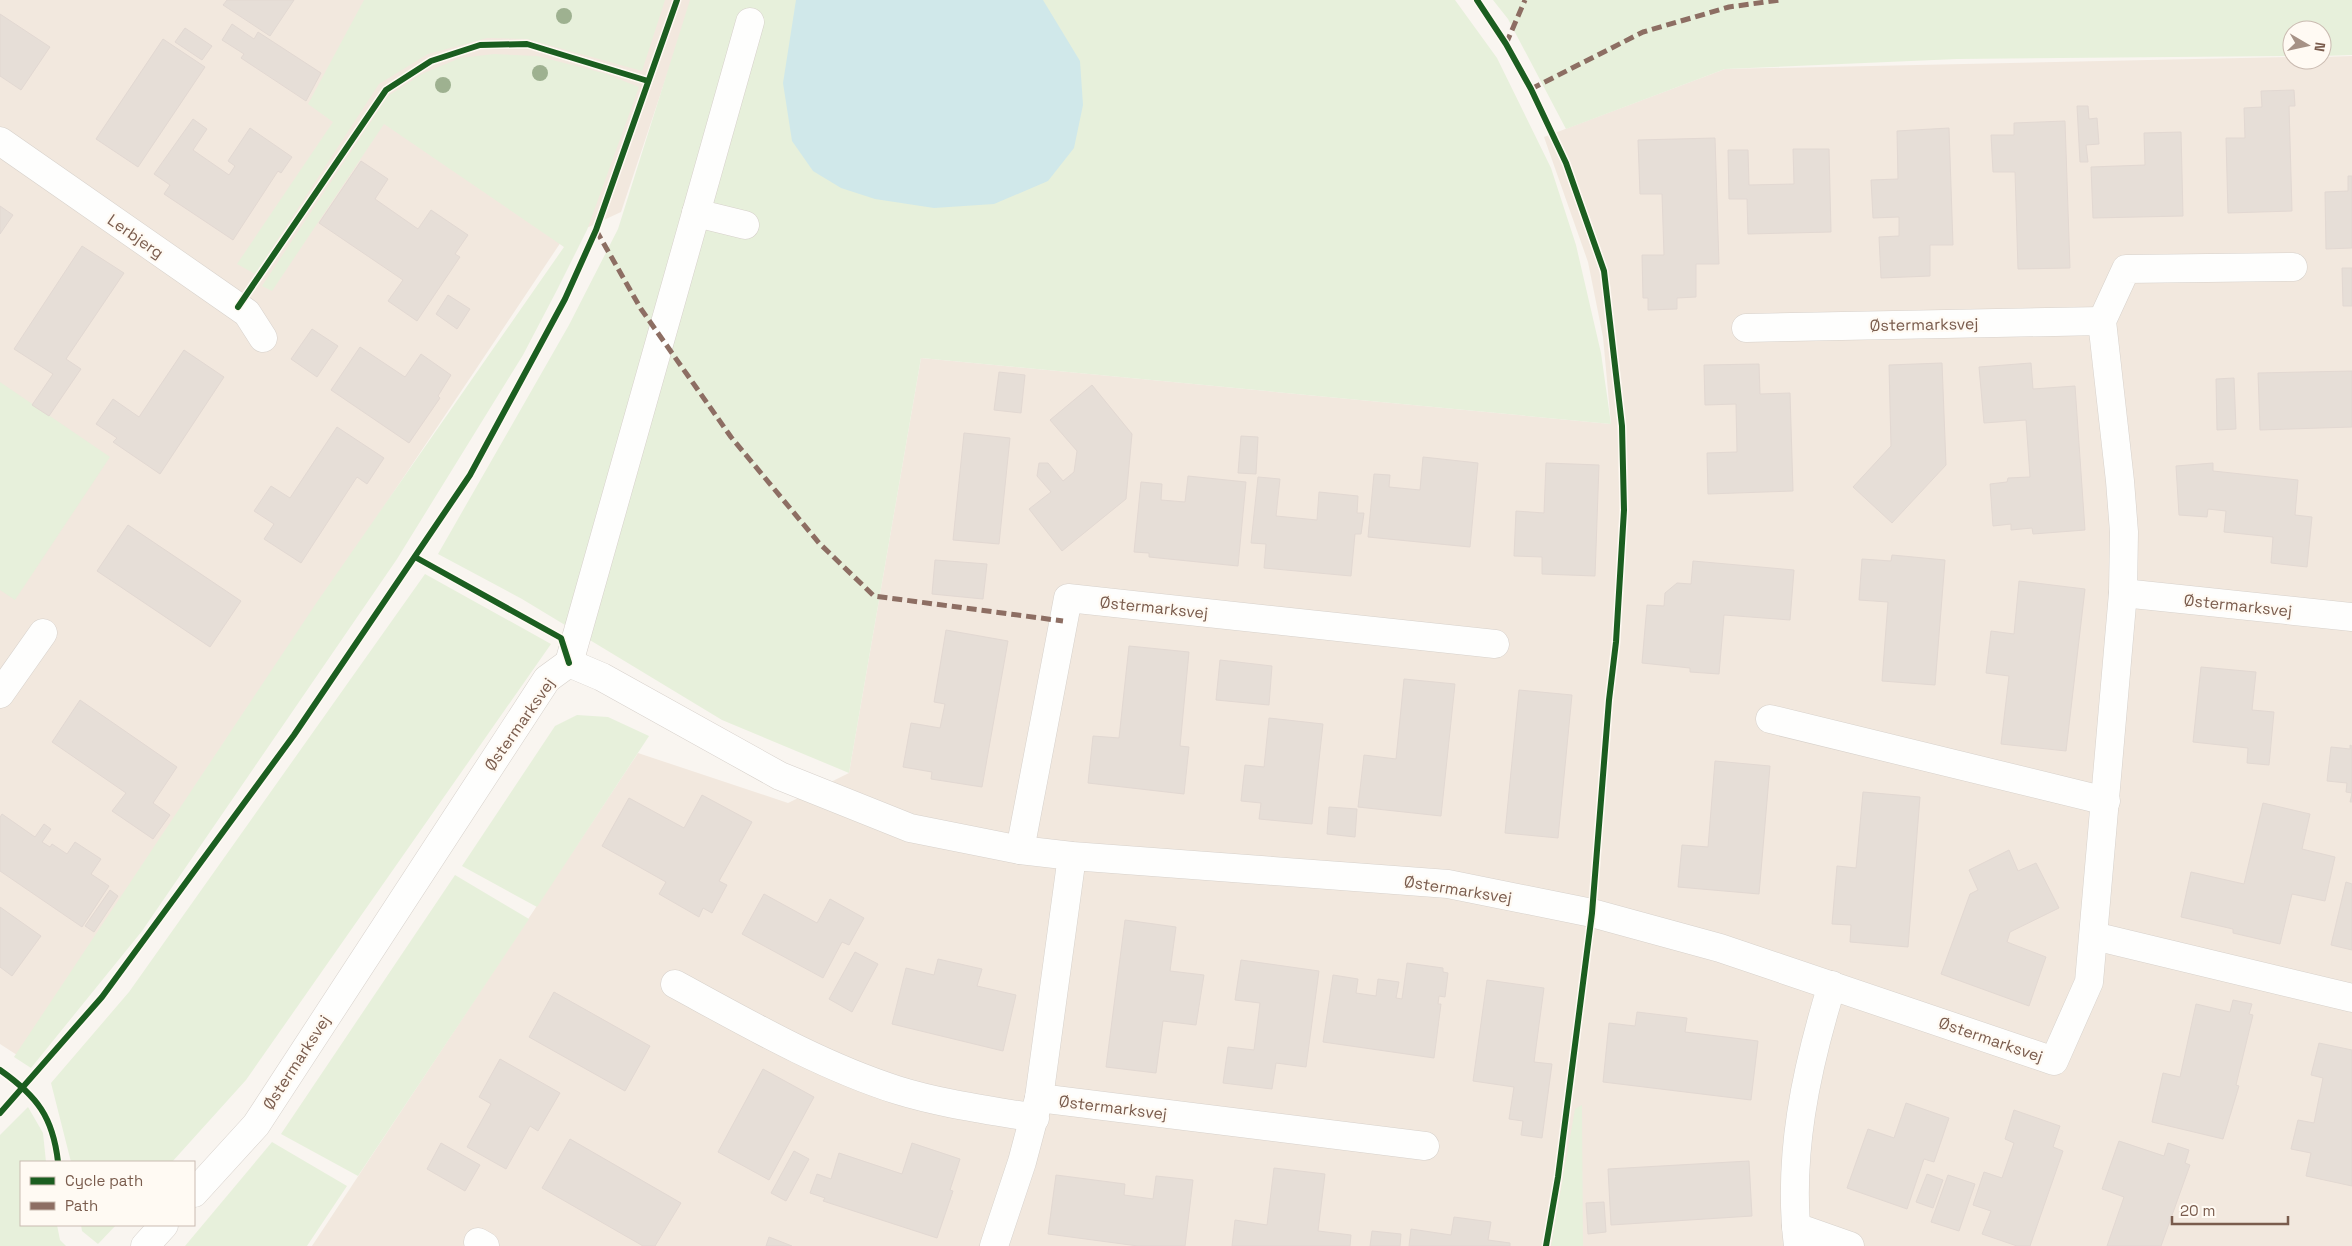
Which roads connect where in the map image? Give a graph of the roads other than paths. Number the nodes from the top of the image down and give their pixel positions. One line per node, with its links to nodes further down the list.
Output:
1 (750, 22): 3 (street)
2 (0, 141): 8 (street, Lerbjerg)
3 (696, 213): 4 (street); 13 (street)
4 (745, 225)
5 (2293, 267): 6 (street)
6 (2102, 321): 7 (street, Østermarksvej); 9 (street, Østermarksvej)
7 (1746, 328)
8 (264, 338)
9 (2123, 593): 10 (street, Østermarksvej); 16 (street, Østermarksvej)
10 (2352, 617)
11 (43, 633): 14 (street)
12 (1495, 644): 17 (street, Østermarksvej)
13 (569, 663): 17 (street, Østermarksvej); 25 (street, Østermarksvej)
14 (0, 694)
15 (1770, 719): 16 (street)
16 (2106, 801): 19 (street, Østermarksvej)
17 (1020, 850): 18 (street, Østermarksvej)
18 (1072, 856): 21 (street, Østermarksvej); 23 (street, Østermarksvej)
19 (2094, 936): 21 (street, Østermarksvej); 22 (street)
20 (675, 984): 23 (street, Østermarksvej)
21 (1832, 984): 27 (street)
22 (2352, 998)
23 (1037, 1108): 24 (street, Østermarksvej); 29 (street, Østermarksvej)
24 (1425, 1146)
25 (195, 1192)
26 (163, 1226): 28 (street)
27 (1797, 1236): 30 (street)
28 (145, 1246)
29 (994, 1246)
30 (1850, 1246)

